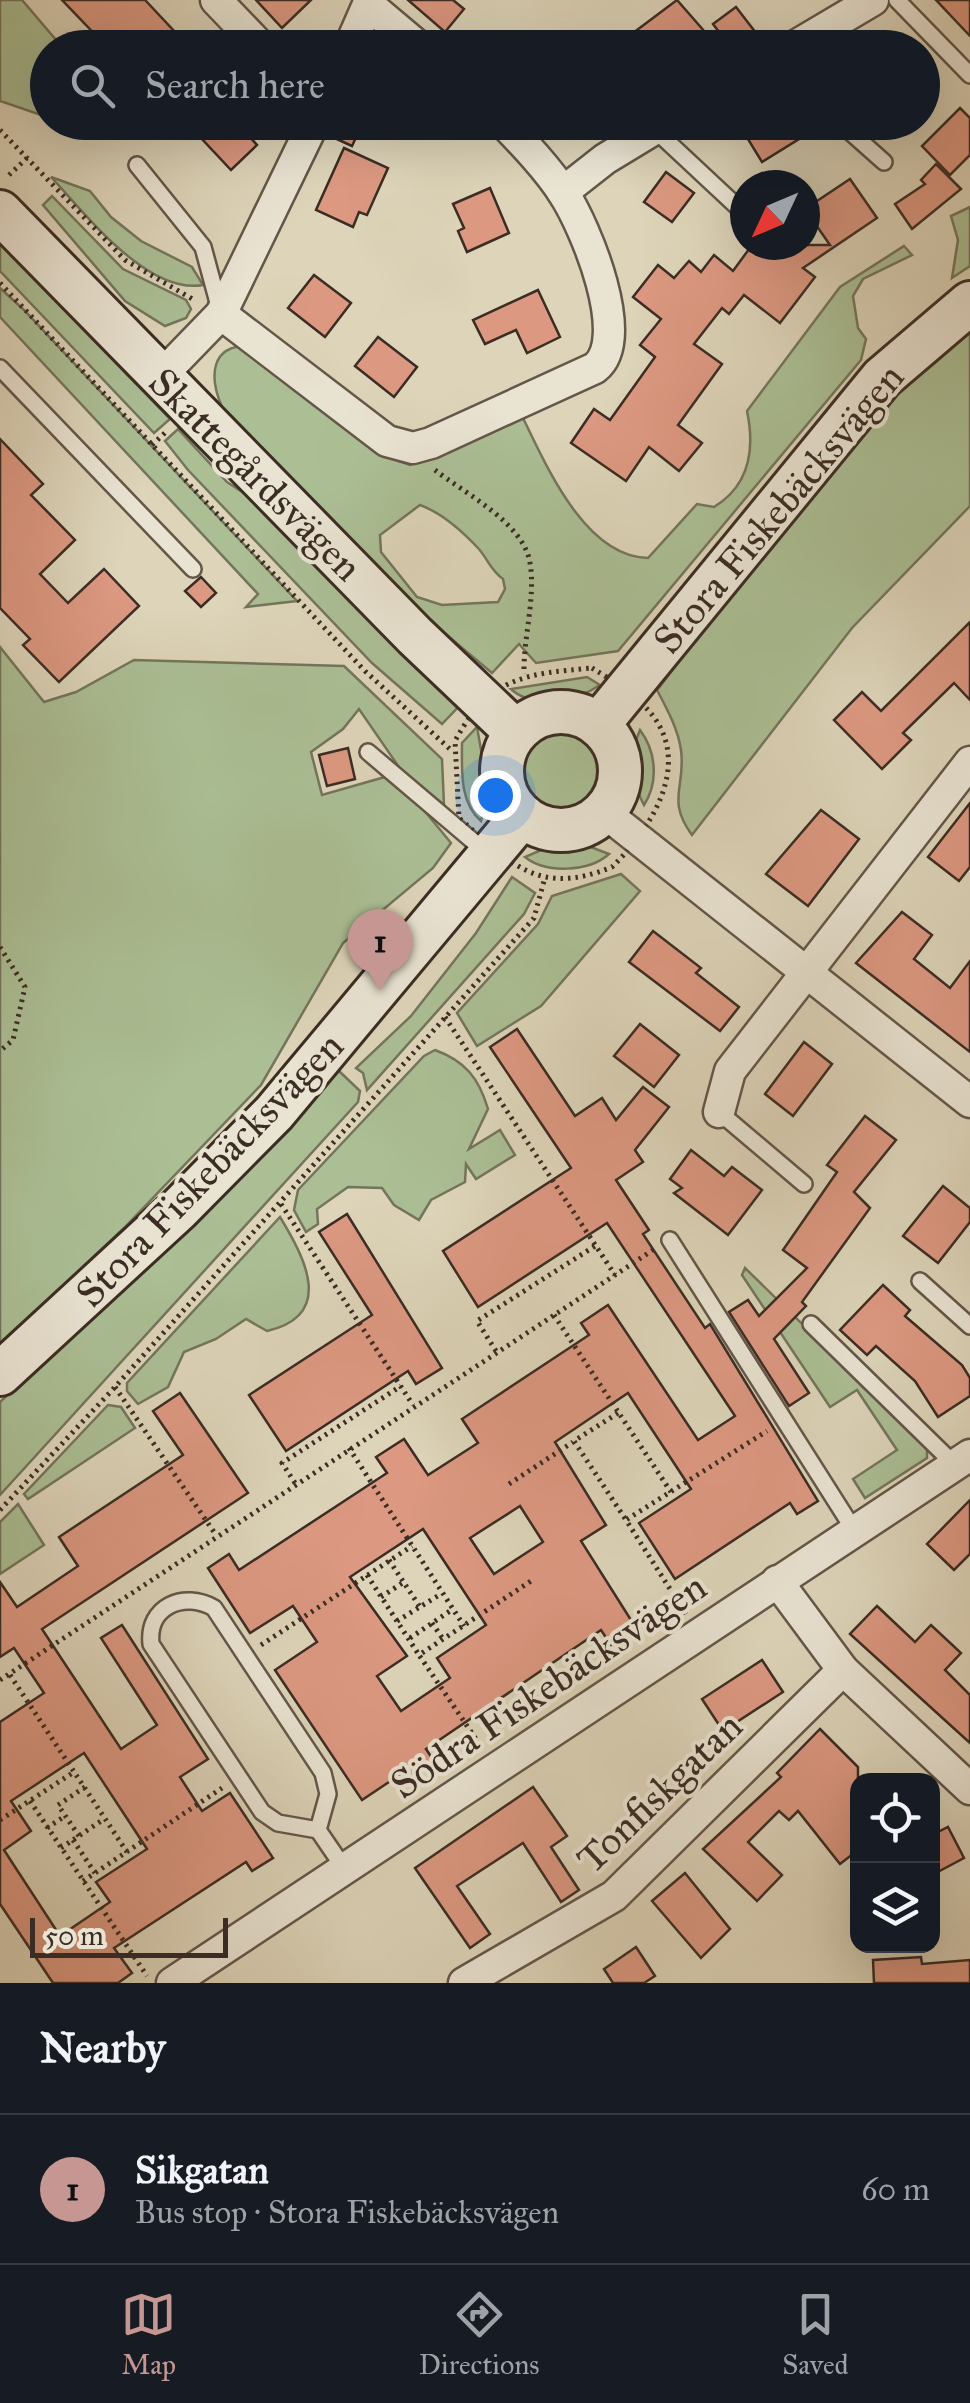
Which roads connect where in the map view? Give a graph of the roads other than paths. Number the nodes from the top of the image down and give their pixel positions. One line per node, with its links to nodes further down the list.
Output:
1 (216, 0): 5 (street)
2 (897, 0): 9 (lane)
3 (369, 2): 6 (street); 7 (street)
4 (855, 4): 8 (street)
5 (245, 30)
6 (357, 30)
7 (400, 30)
8 (818, 30)
9 (927, 30)
10 (940, 44): 11 (lane)
11 (970, 74)
12 (305, 140): 23 (street)
13 (518, 140): 19 (street)
14 (637, 140): 19 (street)
15 (674, 140): 21 (lane)
16 (859, 140): 17 (lane)
17 (884, 162)
18 (137, 165): 23 (lane)
19 (563, 192): 23 (street)
20 (5, 193): 25 (street, Skattegårdsvägen)
21 (730, 198)
22 (970, 303): 27 (street, Stora Fiskebäcksvägen)
23 (221, 314): 25 (street)
24 (0, 368): 26 (lane)
25 (160, 377): 28 (street, Skattegårdsvägen)
26 (193, 569)
27 (598, 725): 28 (street); 31 (street)
28 (516, 732): 32 (street)
29 (368, 752): 33 (lane)
30 (970, 762): 34 (street)
31 (604, 812): 32 (street); 34 (street)
32 (522, 816): 33 (street, Stora Fiskebäcksvägen)
33 (490, 855): 42 (street, Stora Fiskebäcksvägen)
34 (806, 973): 35 (street); 36 (street)
35 (970, 1102)
36 (719, 1112): 37 (lane)
37 (804, 1184)
38 (670, 1240): 44 (lane)
39 (920, 1281): 41 (lane)
40 (812, 1324): 43 (lane)
41 (970, 1326)
42 (0, 1374)
43 (962, 1460): 44 (street, Södra Fiskebäcksvägen)
44 (854, 1530): 45 (street, Södra Fiskebäcksvägen)
45 (776, 1582): 46 (street); 49 (street, Södra Fiskebäcksvägen)
46 (843, 1670): 47 (street); 51 (street, Tonfiskgatan)
47 (970, 1789)
48 (318, 1830): 48 (lane); 49 (lane)
49 (344, 1868): 50 (street, Södra Fiskebäcksvägen)
50 (172, 1983)
51 (464, 1983)

